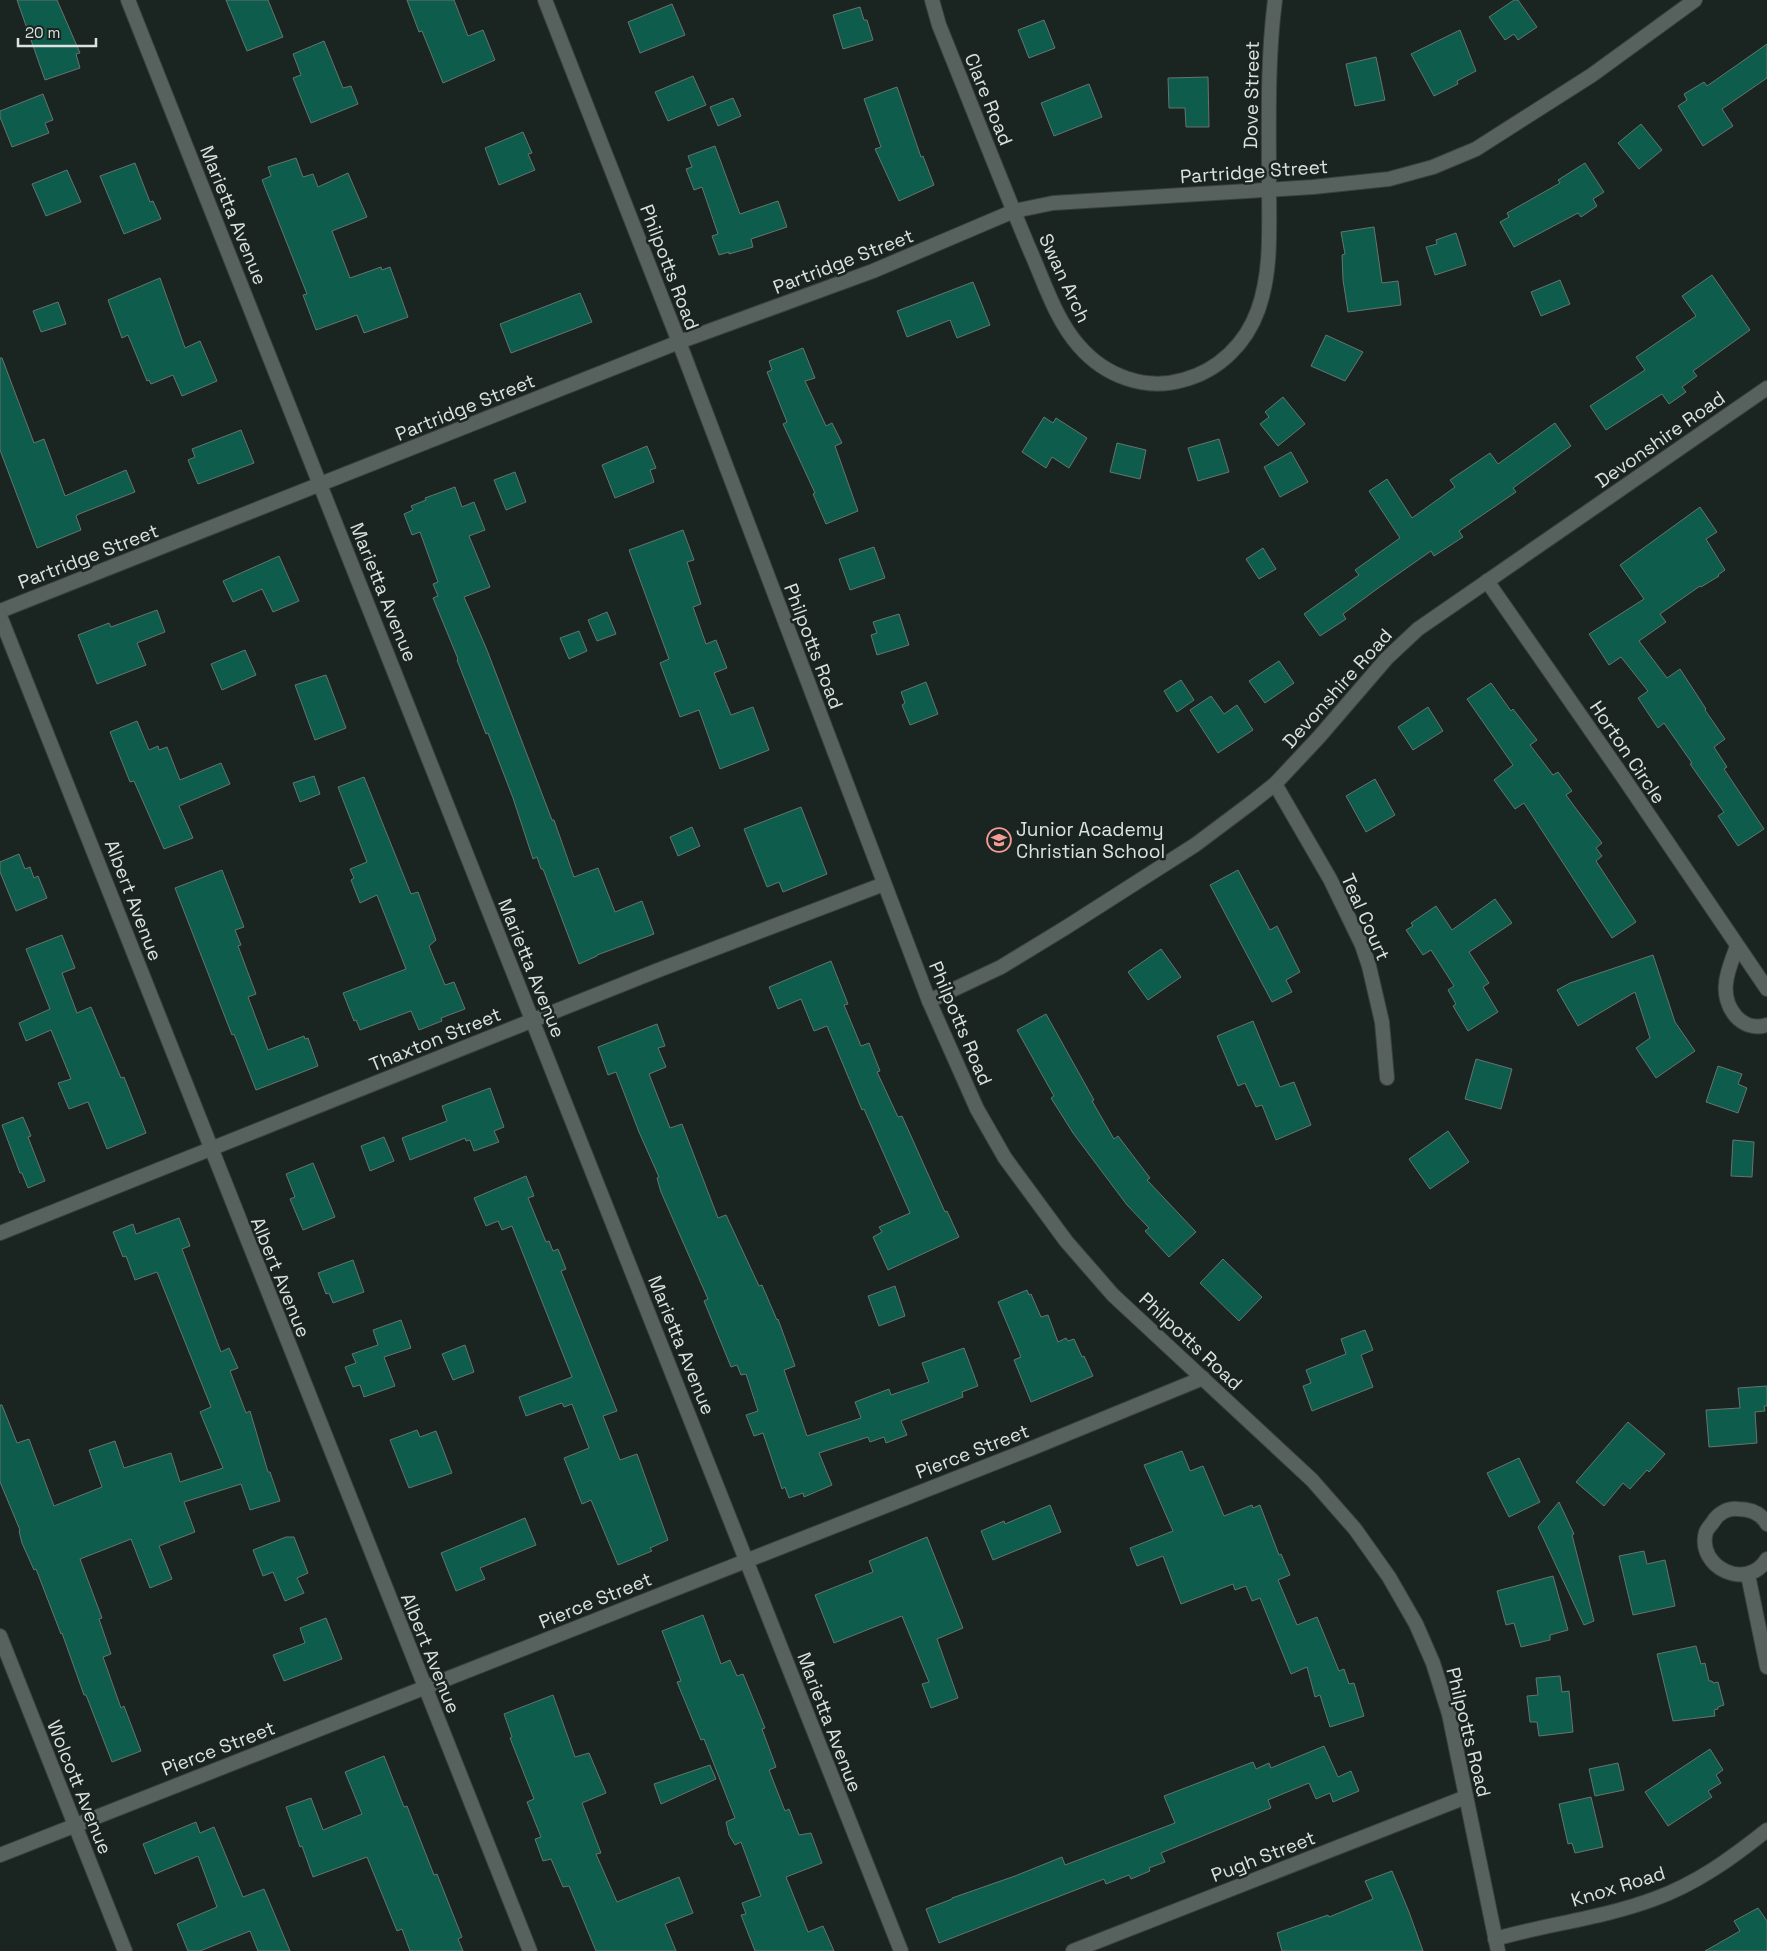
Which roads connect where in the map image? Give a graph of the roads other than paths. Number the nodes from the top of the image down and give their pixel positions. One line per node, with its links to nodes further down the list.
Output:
1 (128, 0): 10 (street, Marietta Avenue)
2 (544, 0): 8 (street, Philpotts Road)
3 (932, 0): 7 (street, Clare Road)
4 (1275, 0): 6 (street, Dove Street)
5 (1696, 0): 6 (street, Partridge Street)
6 (1269, 190): 7 (street, Partridge Street); 7 (street, Swan Arch)
7 (1014, 211): 8 (street, Partridge Street)
8 (679, 342): 10 (street, Partridge Street); 15 (street, Philpotts Road)
9 (1767, 389): 11 (street, Devonshire Road)
10 (321, 484): 12 (street, Partridge Street); 19 (street, Marietta Avenue)
11 (1487, 581): 14 (street, Devonshire Road); 16 (street, Horton Circle)
12 (0, 611)
13 (0, 616): 22 (street, Albert Avenue)
14 (1275, 784): 18 (street, Devonshire Road); 21 (street, Teal Court)
15 (884, 884): 18 (street, Philpotts Road); 19 (street, Thaxton Street)
16 (1737, 946): 17 (street, Horton Circle); 20 (street)
17 (1767, 989)
18 (929, 1002): 24 (street, Philpotts Road)
19 (533, 1020): 22 (street, Thaxton Street); 27 (street, Marietta Avenue)
20 (1767, 1025)
21 (1387, 1078)
22 (211, 1149): 23 (street, Thaxton Street); 31 (street, Albert Avenue)
23 (0, 1233)
24 (1203, 1378): 27 (street, Pierce Street); 32 (street, Philpotts Road)
25 (1767, 1524): 28 (street)
26 (1767, 1559): 28 (street)
27 (747, 1560): 31 (street, Pierce Street); 39 (street, Marietta Avenue)
28 (1748, 1575): 30 (street)
29 (0, 1636): 33 (street, Wolcott Avenue)
30 (1767, 1666)
31 (425, 1687): 33 (street, Pierce Street); 38 (street, Albert Avenue)
32 (1466, 1797): 36 (street, Philpotts Road); 40 (street, Pugh Street)
33 (75, 1825): 35 (street, Pierce Street); 37 (street, Wolcott Avenue)
34 (1767, 1830): 36 (street, Knox Road)
35 (0, 1855)
36 (1497, 1945)
37 (125, 1951)
38 (530, 1951)
39 (901, 1951)
40 (1073, 1951)

